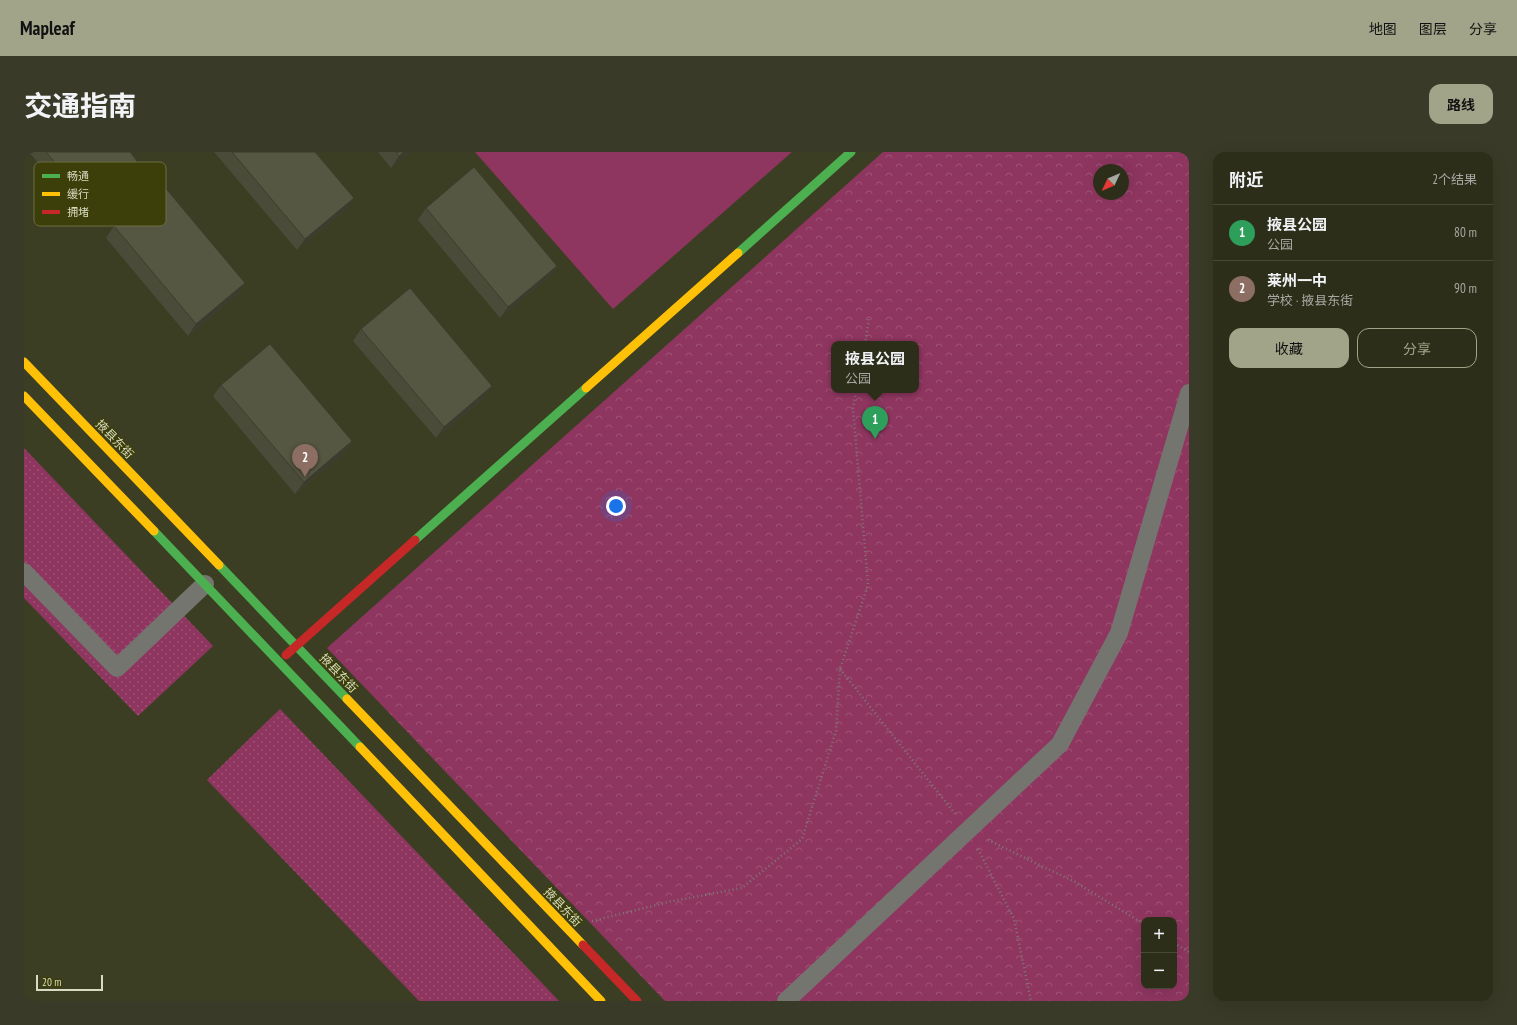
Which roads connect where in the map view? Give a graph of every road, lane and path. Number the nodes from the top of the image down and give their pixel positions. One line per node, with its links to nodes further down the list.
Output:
1 (852, 152): 10 (main road)
2 (869, 319): 3 (path)
3 (865, 341)
4 (24, 362): 10 (main road, 掖县东街)
5 (856, 393): 12 (path)
6 (1189, 393): 13 (street)
7 (24, 396): 9 (main road)
8 (24, 572): 9 (street)
9 (205, 584): 11 (main road)
10 (297, 646): 11 (main road); 19 (main road, 掖县东街)
11 (279, 661): 18 (main road)
12 (840, 669): 13 (path); 14 (path)
13 (968, 830): 15 (path); 20 (street); 21 (path)
14 (589, 922)
15 (1141, 922)
16 (1177, 945): 17 (path)
17 (1189, 952)
18 (601, 1001)
19 (637, 1001)
20 (786, 1001)
21 (1031, 1001)

